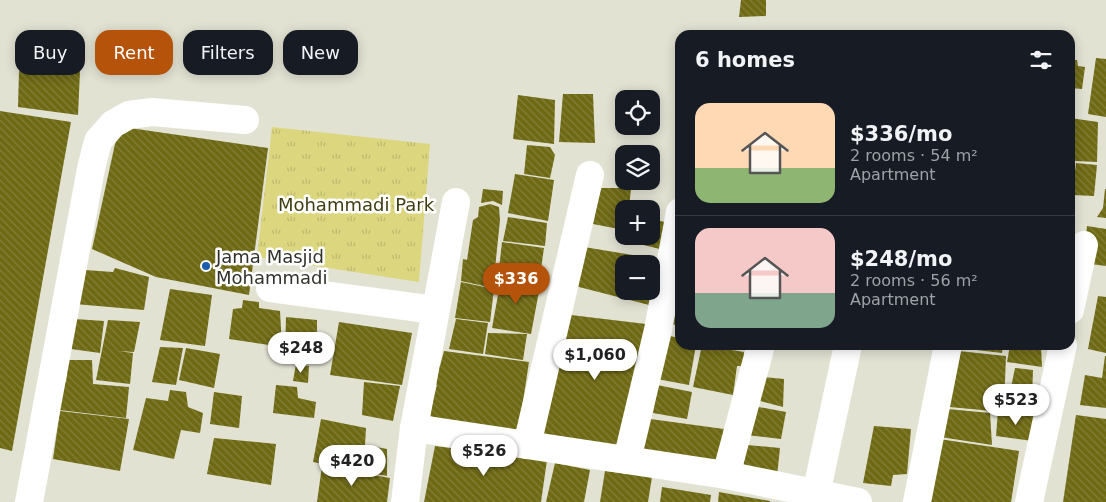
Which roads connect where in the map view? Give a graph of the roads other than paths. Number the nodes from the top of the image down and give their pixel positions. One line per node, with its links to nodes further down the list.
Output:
1 (244, 120): 18 (street)
2 (590, 175): 14 (street)
3 (456, 202): 8 (street)
4 (675, 239): 15 (street)
5 (1084, 244): 6 (street)
6 (1075, 286)
7 (270, 288): 8 (street)
8 (435, 310): 13 (street)
9 (760, 350): 16 (street)
10 (847, 350): 17 (street)
11 (947, 350): 21 (street)
12 (1061, 350): 22 (street)
13 (414, 428): 14 (street); 19 (street)
14 (527, 446): 15 (street)
15 (627, 460): 16 (street)
16 (726, 475): 17 (street)
17 (816, 494): 20 (street)
18 (29, 502)
19 (405, 502)
20 (858, 502)
21 (917, 502)
22 (1029, 502)

